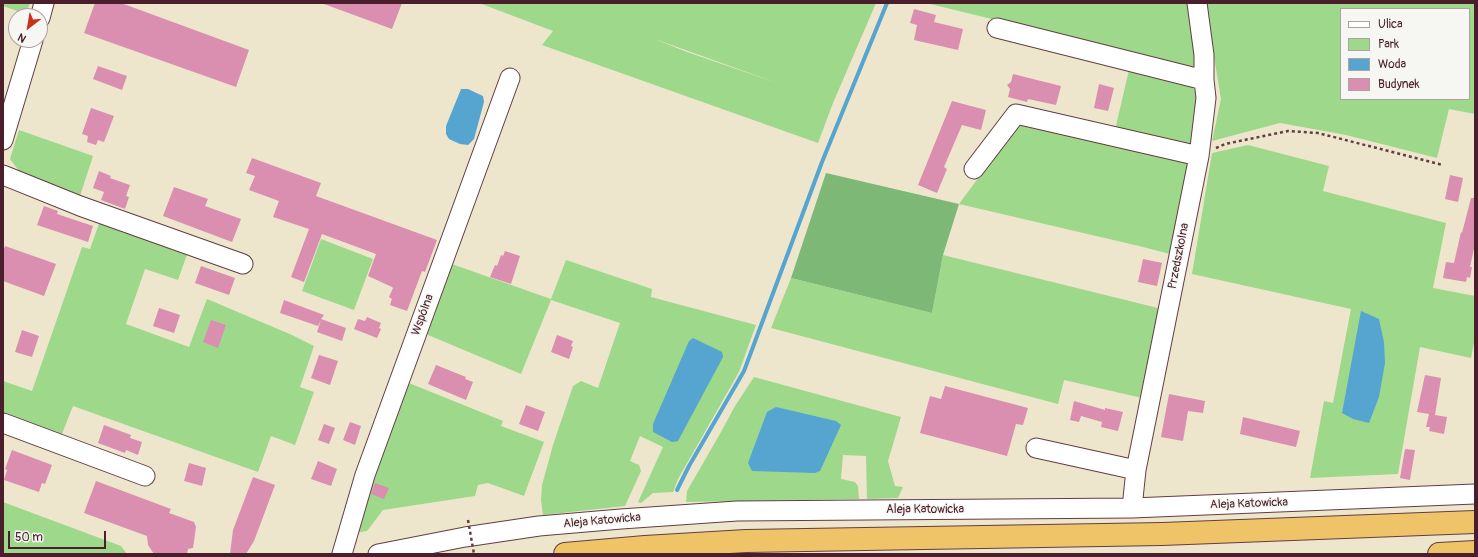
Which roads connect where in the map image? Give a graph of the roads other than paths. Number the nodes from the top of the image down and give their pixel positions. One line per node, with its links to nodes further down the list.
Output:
1 (1197, 3): 5 (street, Przedszkolna)
2 (997, 28): 5 (street)
3 (31, 48): 6 (street)
4 (510, 78): 19 (street, Wspólna)
5 (1204, 80): 7 (street, Przedszkolna)
6 (3, 140)
7 (1199, 156): 8 (street); 13 (street, Przedszkolna)
8 (974, 169)
9 (3, 175): 10 (street)
10 (243, 264)
11 (3, 423): 14 (street)
12 (1036, 448): 13 (street)
13 (1136, 470): 16 (street, Przedszkolna)
14 (145, 476)
15 (1475, 494): 16 (street, Aleja Katowicka)
16 (1132, 508): 20 (street, Aleja Katowicka)
17 (1475, 522): 21 (highway)
18 (1475, 552): 22 (highway)
19 (342, 554)
20 (378, 554)
21 (565, 554)
22 (1439, 554)

